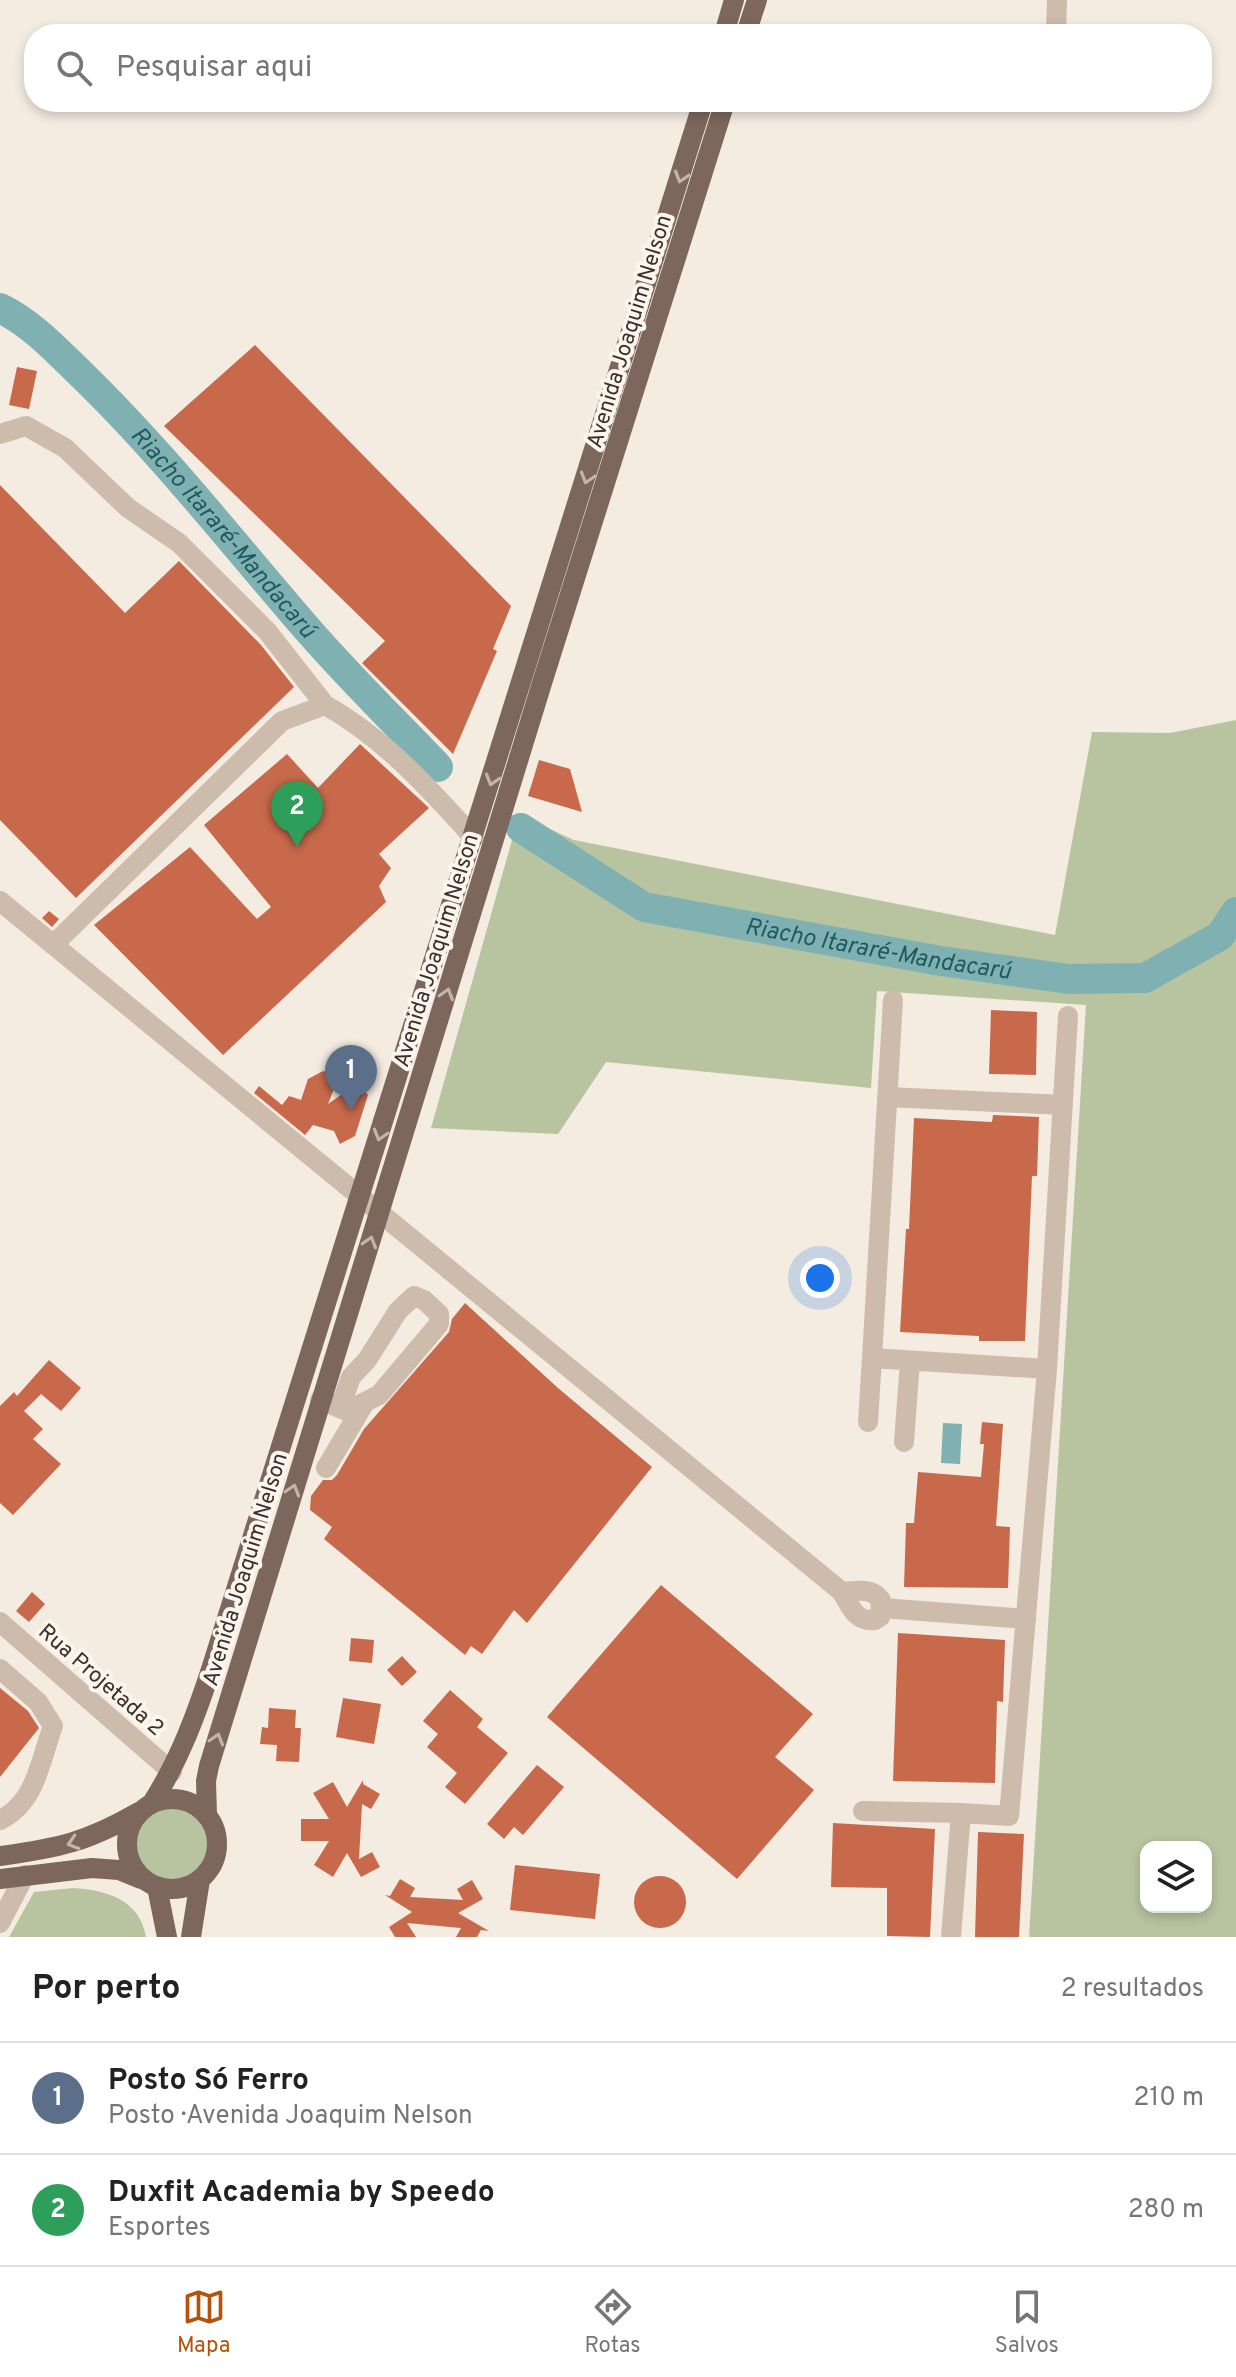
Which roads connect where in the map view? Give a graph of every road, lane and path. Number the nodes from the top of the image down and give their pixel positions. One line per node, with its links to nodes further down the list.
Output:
1 (734, 0): 4 (main road)
2 (757, 0): 5 (main road)
3 (1057, 0): 6 (street)
4 (727, 24)
5 (749, 24)
6 (1056, 24)
7 (700, 112): 10 (main road, Avenida Joaquim Nelson, one-way to 10)
8 (722, 112): 10 (main road, Avenida Joaquim Nelson)
9 (0, 434): 11 (street)
10 (533, 681): 12 (main road, Avenida Joaquim Nelson)
11 (325, 705): 13 (street); 15 (street)
12 (518, 730): 13 (main road, Avenida Joaquim Nelson, one-way to 13); 21 (main road, Avenida Joaquim Nelson, one-way to 12)
13 (474, 838): 20 (main road, Avenida Joaquim Nelson, one-way to 20)
14 (0, 901): 15 (street)
15 (53, 945): 20 (street)
16 (893, 1000): 18 (street)
17 (1068, 1016): 19 (street)
18 (887, 1097): 19 (street); 22 (street)
19 (1063, 1105): 24 (street)
20 (361, 1196): 21 (street); 33 (main road, Avenida Joaquim Nelson)
21 (379, 1212): 25 (main road, Avenida Joaquim Nelson, one-way to 21); 30 (street)
22 (872, 1358): 23 (street); 27 (street)
23 (910, 1361): 24 (street); 28 (street)
24 (1047, 1369): 30 (street)
25 (330, 1404): 26 (street); 26 (street); 37 (main road, Avenida Joaquim Nelson, one-way to 25)
26 (364, 1404): 29 (street)
27 (868, 1422)
28 (904, 1442)
29 (326, 1468)
30 (1026, 1619): 36 (street)
31 (0, 1622): 33 (street, Rua Projetada 2)
32 (0, 1669): 38 (street)
33 (172, 1772): 34 (main road, Avenida Joaquim Nelson)
34 (146, 1808): 37 (main road); 39 (main road, one-way to 39); 43 (main road)
35 (863, 1811): 36 (street)
36 (961, 1813): 47 (street)
37 (207, 1815): 42 (main road)
38 (0, 1820)
39 (0, 1856)
40 (25, 1875): 41 (main road); 43 (main road); 44 (street)
41 (0, 1879)
42 (200, 1880): 43 (main road); 46 (main road)
43 (150, 1884): 45 (main road)
44 (0, 1923)
45 (167, 1937)
46 (191, 1937)
47 (951, 1937)

